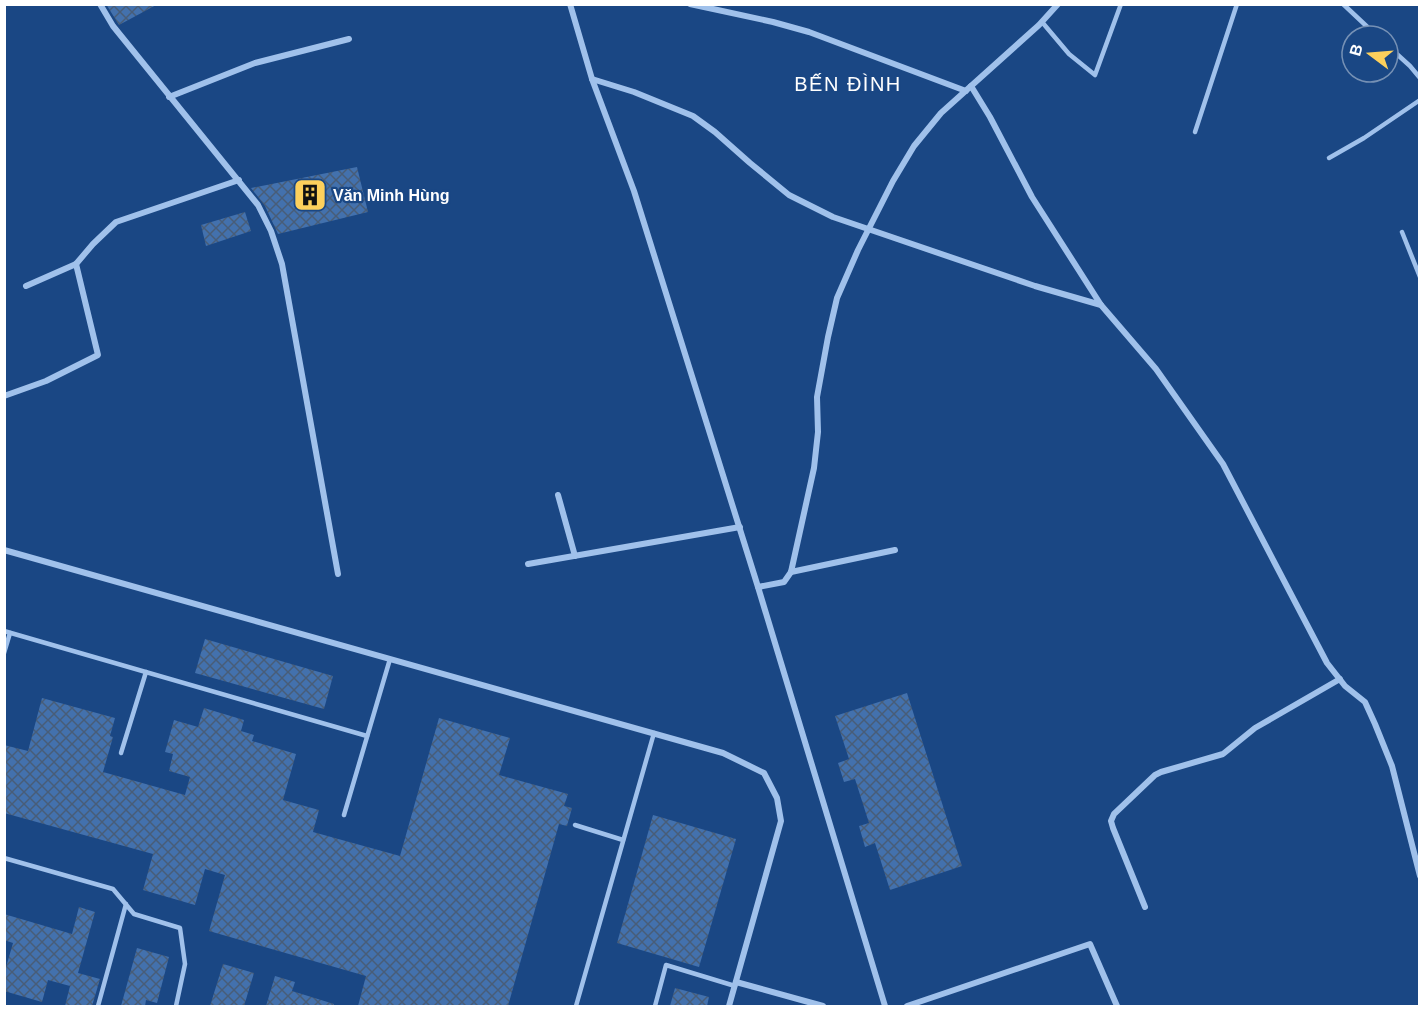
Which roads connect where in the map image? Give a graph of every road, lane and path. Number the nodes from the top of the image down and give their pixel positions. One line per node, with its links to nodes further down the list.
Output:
1 (100, 4): 15 (street)
2 (570, 4): 13 (street)
3 (690, 4): 14 (street)
4 (1058, 4): 8 (street)
5 (1121, 4): 8 (lane)
6 (1237, 4): 17 (lane)
7 (1343, 4): 9 (lane)
8 (1042, 22): 14 (street)
9 (1364, 24)
10 (349, 39): 15 (street)
11 (1400, 57): 12 (lane)
12 (1419, 78)
13 (592, 79): 20 (street); 28 (street)
14 (968, 88): 20 (street); 25 (street)
15 (170, 97): 19 (street)
16 (1419, 100): 18 (lane)
17 (1195, 132)
18 (1329, 158)
19 (239, 180): 22 (street); 34 (street)
20 (868, 230): 25 (street); 33 (street)
21 (1402, 232): 23 (lane)
22 (76, 264): 24 (street); 26 (street)
23 (1419, 277)
24 (26, 286)
25 (1101, 305): 40 (street)
26 (4, 396)
27 (558, 495): 31 (street)
28 (740, 527): 31 (street); 35 (street)
29 (4, 550): 38 (street)
30 (895, 550): 33 (street)
31 (574, 556): 32 (street)
32 (528, 564)
33 (791, 572): 35 (street)
34 (338, 574)
35 (758, 586): 58 (street)
36 (7, 632): 37 (lane); 39 (lane)
37 (4, 652)
38 (390, 658): 41 (street); 42 (lane)
39 (146, 672): 42 (lane); 43 (lane)
40 (1340, 679): 48 (street); 50 (street)
41 (654, 733): 46 (lane); 51 (street)
42 (367, 736): 44 (lane)
43 (121, 753)
44 (344, 815)
45 (575, 825): 46 (lane)
46 (623, 840): 54 (lane)
47 (4, 858): 49 (lane)
48 (1419, 876)
49 (126, 904): 52 (lane); 53 (lane)
50 (1144, 908)
51 (735, 984): 55 (lane); 56 (street); 57 (street)
52 (98, 1006)
53 (176, 1006)
54 (576, 1006)
55 (655, 1006)
56 (729, 1006)
57 (823, 1006)
58 (885, 1006)
59 (907, 1006): 60 (street)
60 (1117, 1006)

